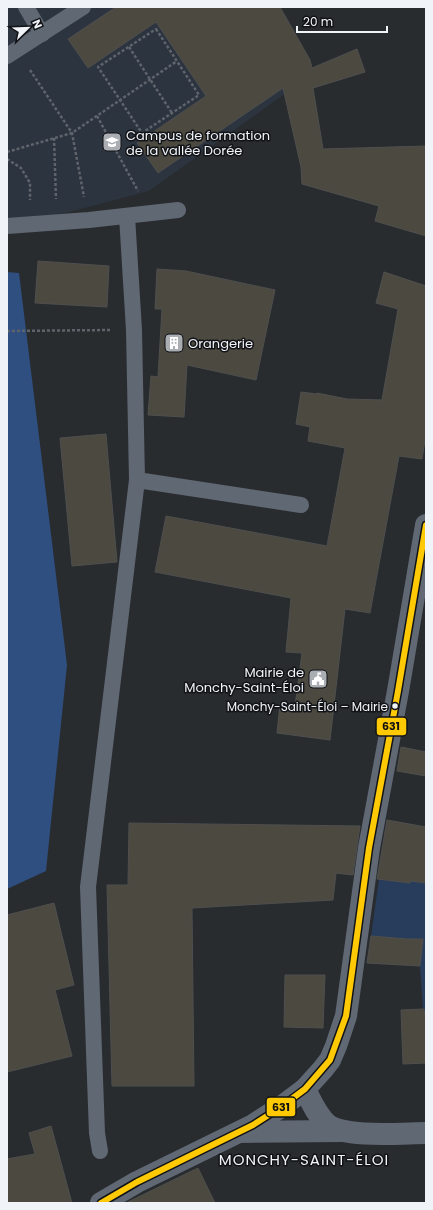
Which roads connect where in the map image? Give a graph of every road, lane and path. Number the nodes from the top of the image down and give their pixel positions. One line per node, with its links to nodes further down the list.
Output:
1 (26, 7): 3 (lane)
2 (83, 7): 3 (lane)
3 (42, 34): 5 (lane)
4 (129, 47): 6 (path); 7 (path); 8 (path)
5 (12, 53): 11 (path)
6 (177, 61): 7 (path); 9 (path)
7 (150, 79): 8 (path); 9 (path)
8 (120, 101): 9 (path); 10 (path)
9 (172, 113)
10 (98, 116): 11 (path); 16 (path)
11 (72, 133): 12 (path); 18 (path)
12 (54, 138): 13 (path); 19 (path)
13 (7, 152)
14 (7, 159): 20 (path)
15 (178, 210): 16 (lane)
16 (150, 213): 17 (lane)
17 (127, 216): 18 (lane); 22 (lane)
18 (89, 220): 19 (lane)
19 (57, 222): 20 (lane)
20 (25, 225): 21 (lane)
21 (7, 226)
22 (134, 330): 23 (path); 24 (lane)
23 (7, 331)
24 (137, 480): 25 (lane); 31 (lane)
25 (301, 505)
26 (426, 525): 27 (street)
27 (304, 1089): 28 (street); 29 (street)
28 (344, 1131): 29 (street); 30 (street)
29 (240, 1132): 32 (street)
30 (426, 1133)
31 (100, 1150)
32 (101, 1203)

